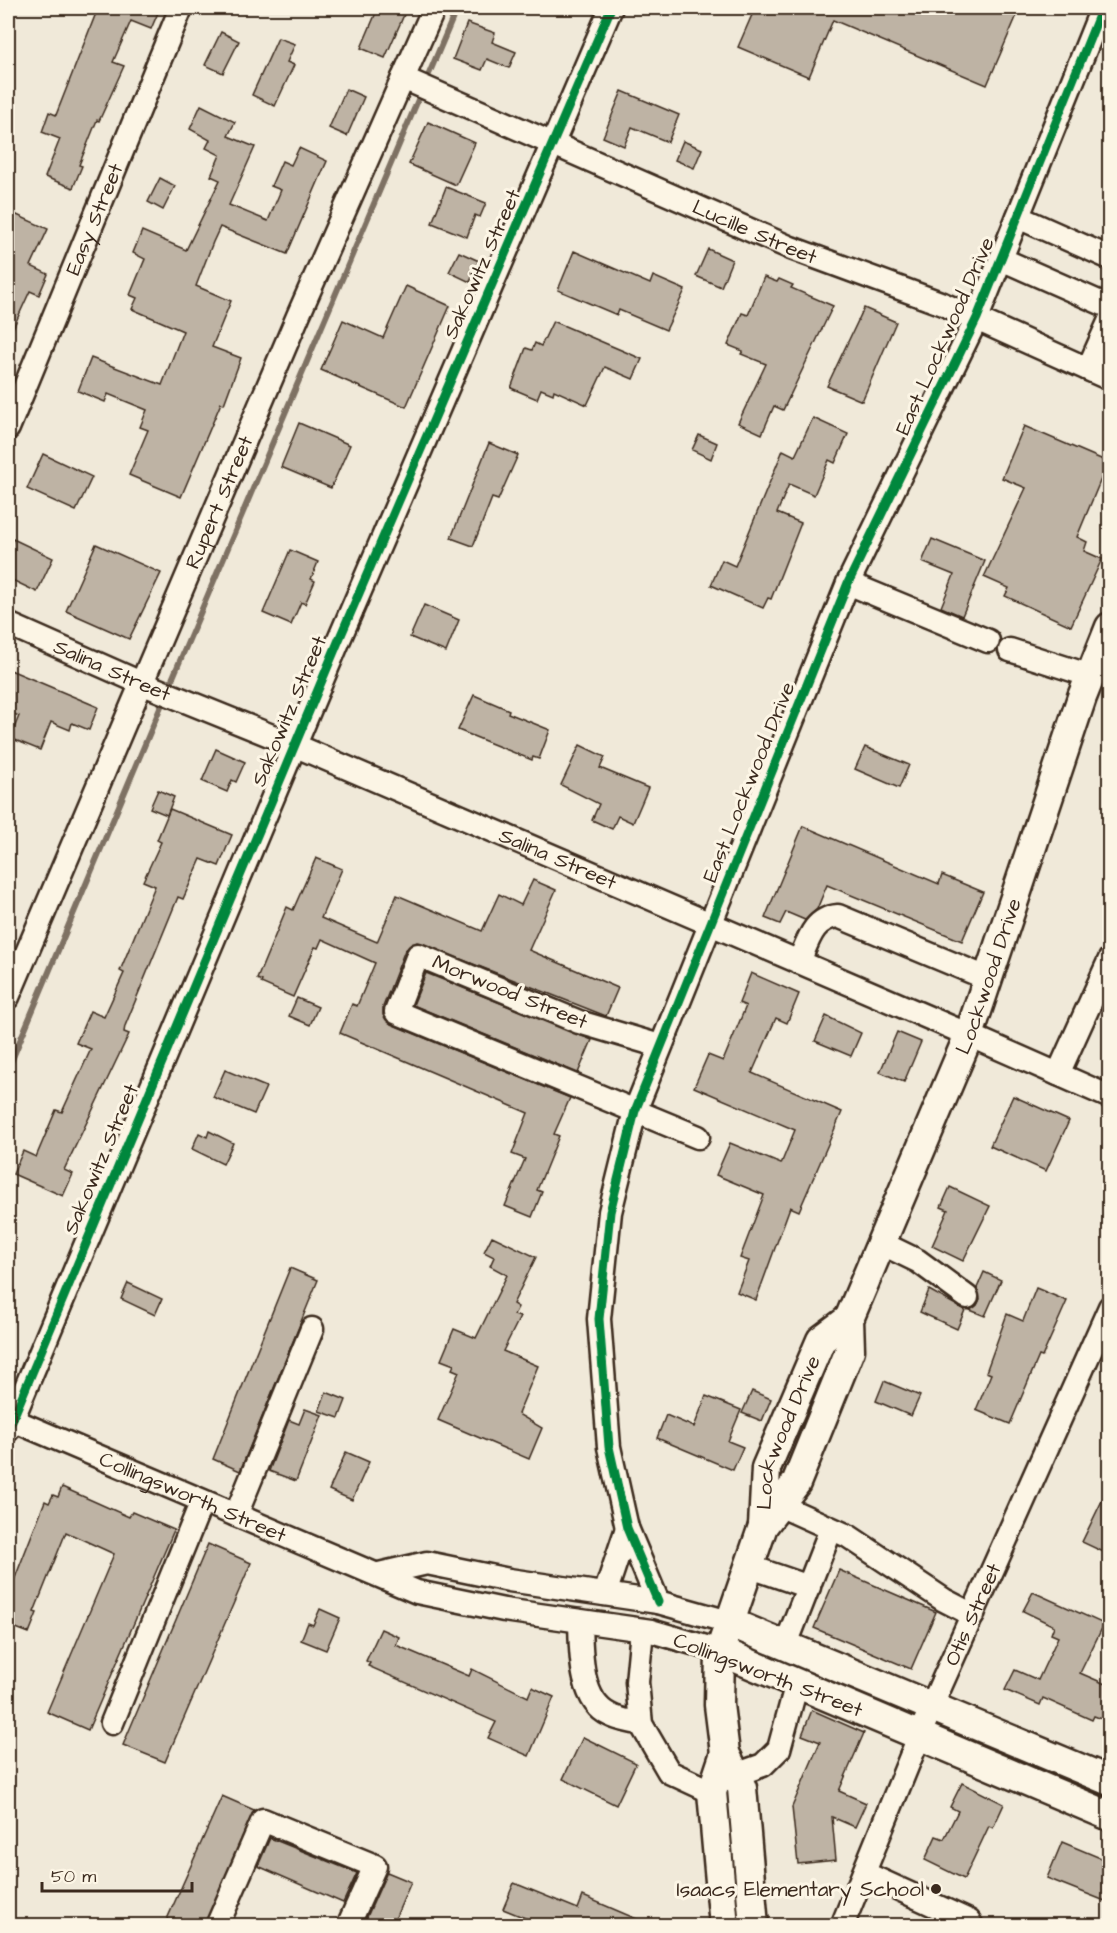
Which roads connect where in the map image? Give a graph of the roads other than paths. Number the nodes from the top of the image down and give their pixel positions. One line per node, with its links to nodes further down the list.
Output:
1 (181, 8): 15 (street, Easy Street)
2 (434, 8): 5 (street, Rupert Street)
3 (610, 8): 6 (street, Sakowitz Street)
4 (1102, 8): 7 (street, East Lockwood Drive)
5 (418, 84): 6 (street, Lucille Street); 22 (street, Rupert Street)
6 (554, 144): 11 (street, Lucille Street); 23 (street, Sakowitz Street)
7 (1018, 217): 8 (street); 9 (street, East Lockwood Drive)
8 (1110, 258)
9 (1001, 259): 10 (street); 11 (street, East Lockwood Drive)
10 (1110, 307)
11 (977, 318): 13 (street, Lucille Street); 16 (street, East Lockwood Drive)
12 (1110, 320): 13 (street)
13 (1088, 369): 14 (street, Lucille Street)
14 (1110, 379)
15 (8, 428)
16 (848, 583): 19 (street); 24 (street, East Lockwood Drive)
17 (8, 624): 22 (street, Salina Street)
18 (1110, 627): 21 (main road, Lockwood Drive)
19 (988, 641)
20 (1010, 650): 21 (street)
21 (1100, 669): 27 (main road, Lockwood Drive)
22 (147, 686): 23 (street, Salina Street); 28 (street, Rupert Street)
23 (294, 745): 24 (street, Salina Street); 39 (street, Sakowitz Street)
24 (711, 924): 26 (street, Salina Street); 30 (street, East Lockwood Drive)
25 (1110, 959): 31 (street)
26 (799, 962): 27 (street); 29 (street, Salina Street)
27 (989, 979): 29 (main road, Lockwood Drive)
28 (8, 997)
29 (969, 1035): 31 (street, Salina Street); 35 (main road, Lockwood Drive)
30 (660, 1046): 33 (street, East Lockwood Drive); 33 (street, Morwood Street)
31 (1058, 1074): 32 (street, Salina Street)
32 (1110, 1097)
33 (635, 1111): 34 (street); 43 (street, East Lockwood Drive)
34 (698, 1137)
35 (881, 1242): 36 (street); 42 (main road, Lockwood Drive)
36 (967, 1297)
37 (1110, 1307): 50 (street, Otis Street)
38 (312, 1329): 41 (street)
39 (9, 1423): 40 (street, Collingsworth Street)
40 (202, 1501): 41 (street, Collingsworth Street); 58 (street)
41 (236, 1515): 46 (street, Collingsworth Street)
42 (771, 1515): 44 (street); 45 (main road, Lockwood Drive)
43 (627, 1528): 48 (street); 49 (street, East Lockwood Drive)
44 (831, 1530): 47 (street); 50 (street)
45 (748, 1566): 47 (street); 52 (main road, Lockwood Drive)
46 (379, 1574): 48 (street, Collingsworth Street); 51 (street, Collingsworth Street)
47 (808, 1587): 54 (street)
48 (604, 1594): 49 (street, Collingsworth Street)
49 (658, 1602): 52 (street, Collingsworth Street)
50 (973, 1616): 57 (street, Otis Street)
51 (580, 1621): 53 (street, Collingsworth Street); 59 (street)
52 (729, 1622): 54 (main road, Collingsworth Street); 55 (main road, Lockwood Drive)
53 (642, 1630): 55 (street, Collingsworth Street); 59 (street)
54 (786, 1644): 57 (main road, Collingsworth Street)
55 (720, 1651): 56 (main road, Collingsworth Street); 61 (main road, Lockwood Drive)
56 (797, 1683): 60 (main road, Collingsworth Street); 61 (street)
57 (932, 1705): 60 (street, Otis Street); 62 (main road, Collingsworth Street)
58 (112, 1723)
59 (641, 1724): 63 (street)
60 (921, 1736): 64 (main road, Collingsworth Street); 65 (street, Otis Street)
61 (730, 1764): 63 (main road, Lockwood Drive); 69 (main road, Lockwood Drive)
62 (1110, 1781)
63 (712, 1792): 68 (main road, Lockwood Drive)
64 (1110, 1816)
65 (864, 1873): 70 (street, Otis Street); 71 (street)
66 (217, 1926): 67 (street)
67 (348, 1926)
68 (724, 1926)
69 (754, 1926)
70 (842, 1926)
71 (972, 1926)

